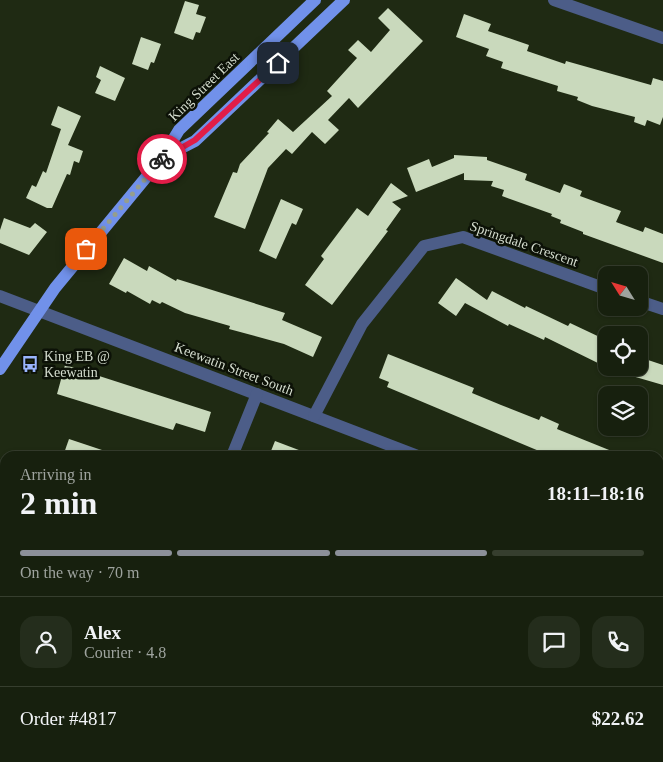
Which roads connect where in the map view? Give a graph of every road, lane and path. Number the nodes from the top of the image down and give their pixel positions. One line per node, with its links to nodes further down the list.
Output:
1 (315, 0): 5 (main road, King Street East)
2 (344, 0): 5 (main road, King Street East)
3 (554, 0): 4 (street)
4 (663, 38)
5 (162, 158): 9 (main road, King Street East)
6 (598, 286): 13 (street, Springdale Crescent)
7 (0, 296): 9 (street, Keewatin Street South)
8 (648, 304): 10 (street)
9 (38, 310): 11 (main road, King Street East); 12 (street, Keewatin Street South)
10 (663, 310)
11 (0, 369)
12 (257, 394): 13 (street, Keewatin Street South); 14 (street)
13 (314, 416): 15 (street, Keewatin Street South)
14 (234, 451)
15 (405, 451)

